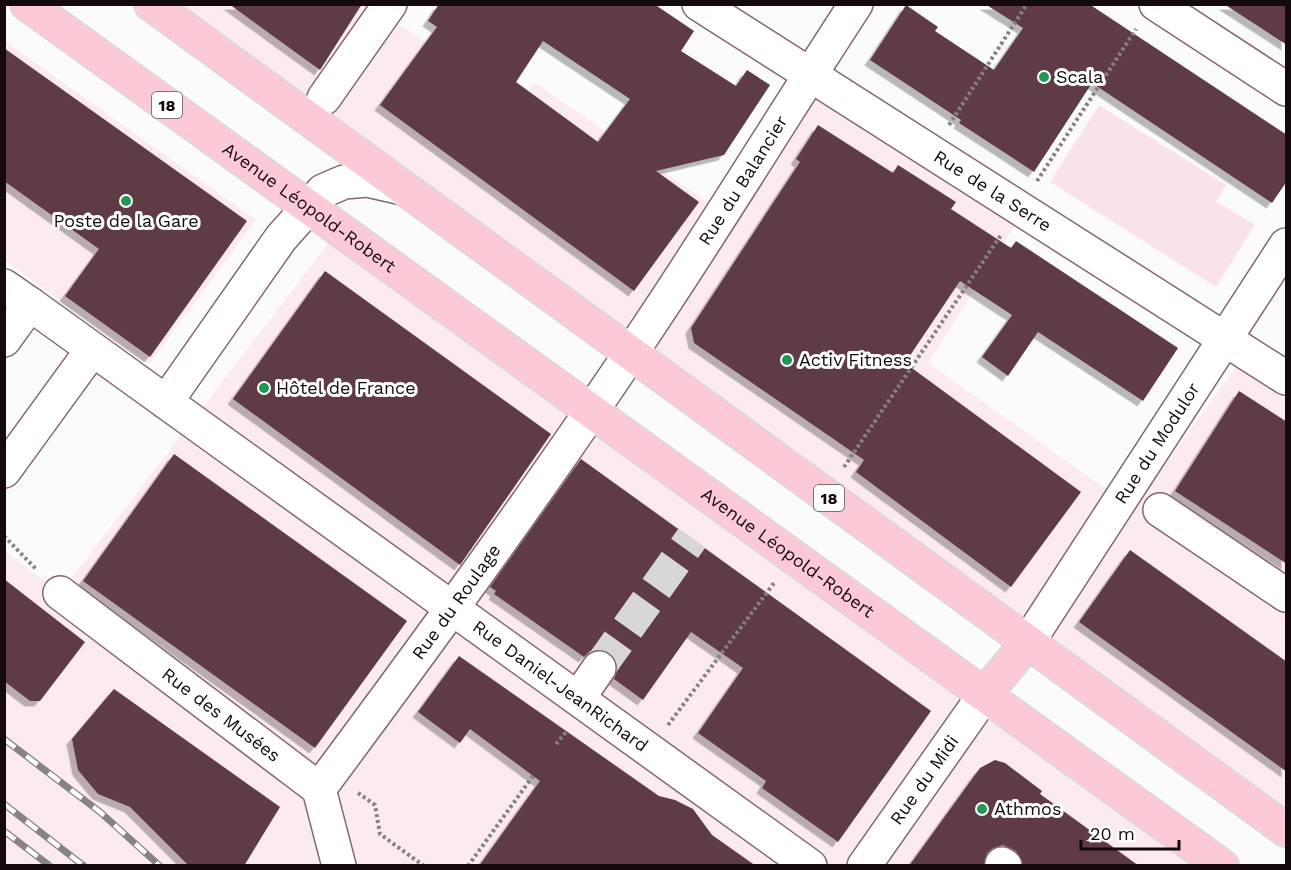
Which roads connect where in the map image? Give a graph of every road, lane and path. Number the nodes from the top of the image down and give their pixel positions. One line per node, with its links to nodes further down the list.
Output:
1 (27, 4): 13 (main road, Avenue Léopold-Robert / 18)
2 (151, 4): 12 (main road, 18)
3 (390, 4): 10 (street)
4 (699, 4): 8 (street, Rue de la Serre)
5 (856, 4): 8 (street, Rue du Balancier)
6 (1027, 4): 11 (path)
7 (1147, 15): 9 (street); 14 (path)
8 (810, 75): 11 (street, Rue de la Serre); 20 (street, Rue du Balancier)
9 (1287, 89)
10 (324, 98)
11 (932, 153): 14 (street, Rue de la Serre)
12 (402, 188): 13 (street); 20 (main road, 18)
13 (307, 206): 22 (street); 23 (main road, Avenue Léopold-Robert / 18)
14 (1020, 207): 17 (street, Rue de la Serre); 25 (path)
15 (1287, 245): 17 (street, Rue du Modulor)
16 (17, 295): 18 (street); 19 (street, Rue Daniel-JeanRichard)
17 (1225, 338): 21 (street, Rue de la Serre); 32 (street, Rue du Modulor)
18 (4, 340)
19 (92, 350): 22 (street, Rue Daniel-JeanRichard); 24 (street)
20 (630, 354): 23 (street); 25 (main road, 18)
21 (1287, 378)
22 (166, 402): 31 (street, Rue Daniel-JeanRichard)
23 (591, 412): 31 (street, Rue du Roulage); 34 (main road, Avenue Léopold-Robert / 18)
24 (4, 471)
25 (825, 495): 32 (main road, 18)
26 (1160, 510): 30 (street)
27 (4, 536): 29 (path)
28 (774, 583): 36 (path)
29 (60, 593): 38 (street, Rue des Musées)
30 (1287, 595)
31 (454, 609): 35 (street, Rue Daniel-JeanRichard); 38 (street, Rue du Roulage)
32 (1028, 642): 34 (main road); 39 (main road, 18)
33 (599, 668): 35 (street)
34 (985, 694): 44 (street, Rue du Midi); 45 (main road, Avenue Léopold-Robert / 18)
35 (579, 697): 36 (street, Rue Daniel-JeanRichard)
36 (650, 750): 43 (street, Rue Daniel-JeanRichard)
37 (533, 776): 42 (path)
38 (325, 781): 40 (street); 41 (path)
39 (1287, 830)
40 (339, 866)
41 (424, 866)
42 (468, 866)
43 (810, 866)
44 (864, 866)
45 (1222, 866)

